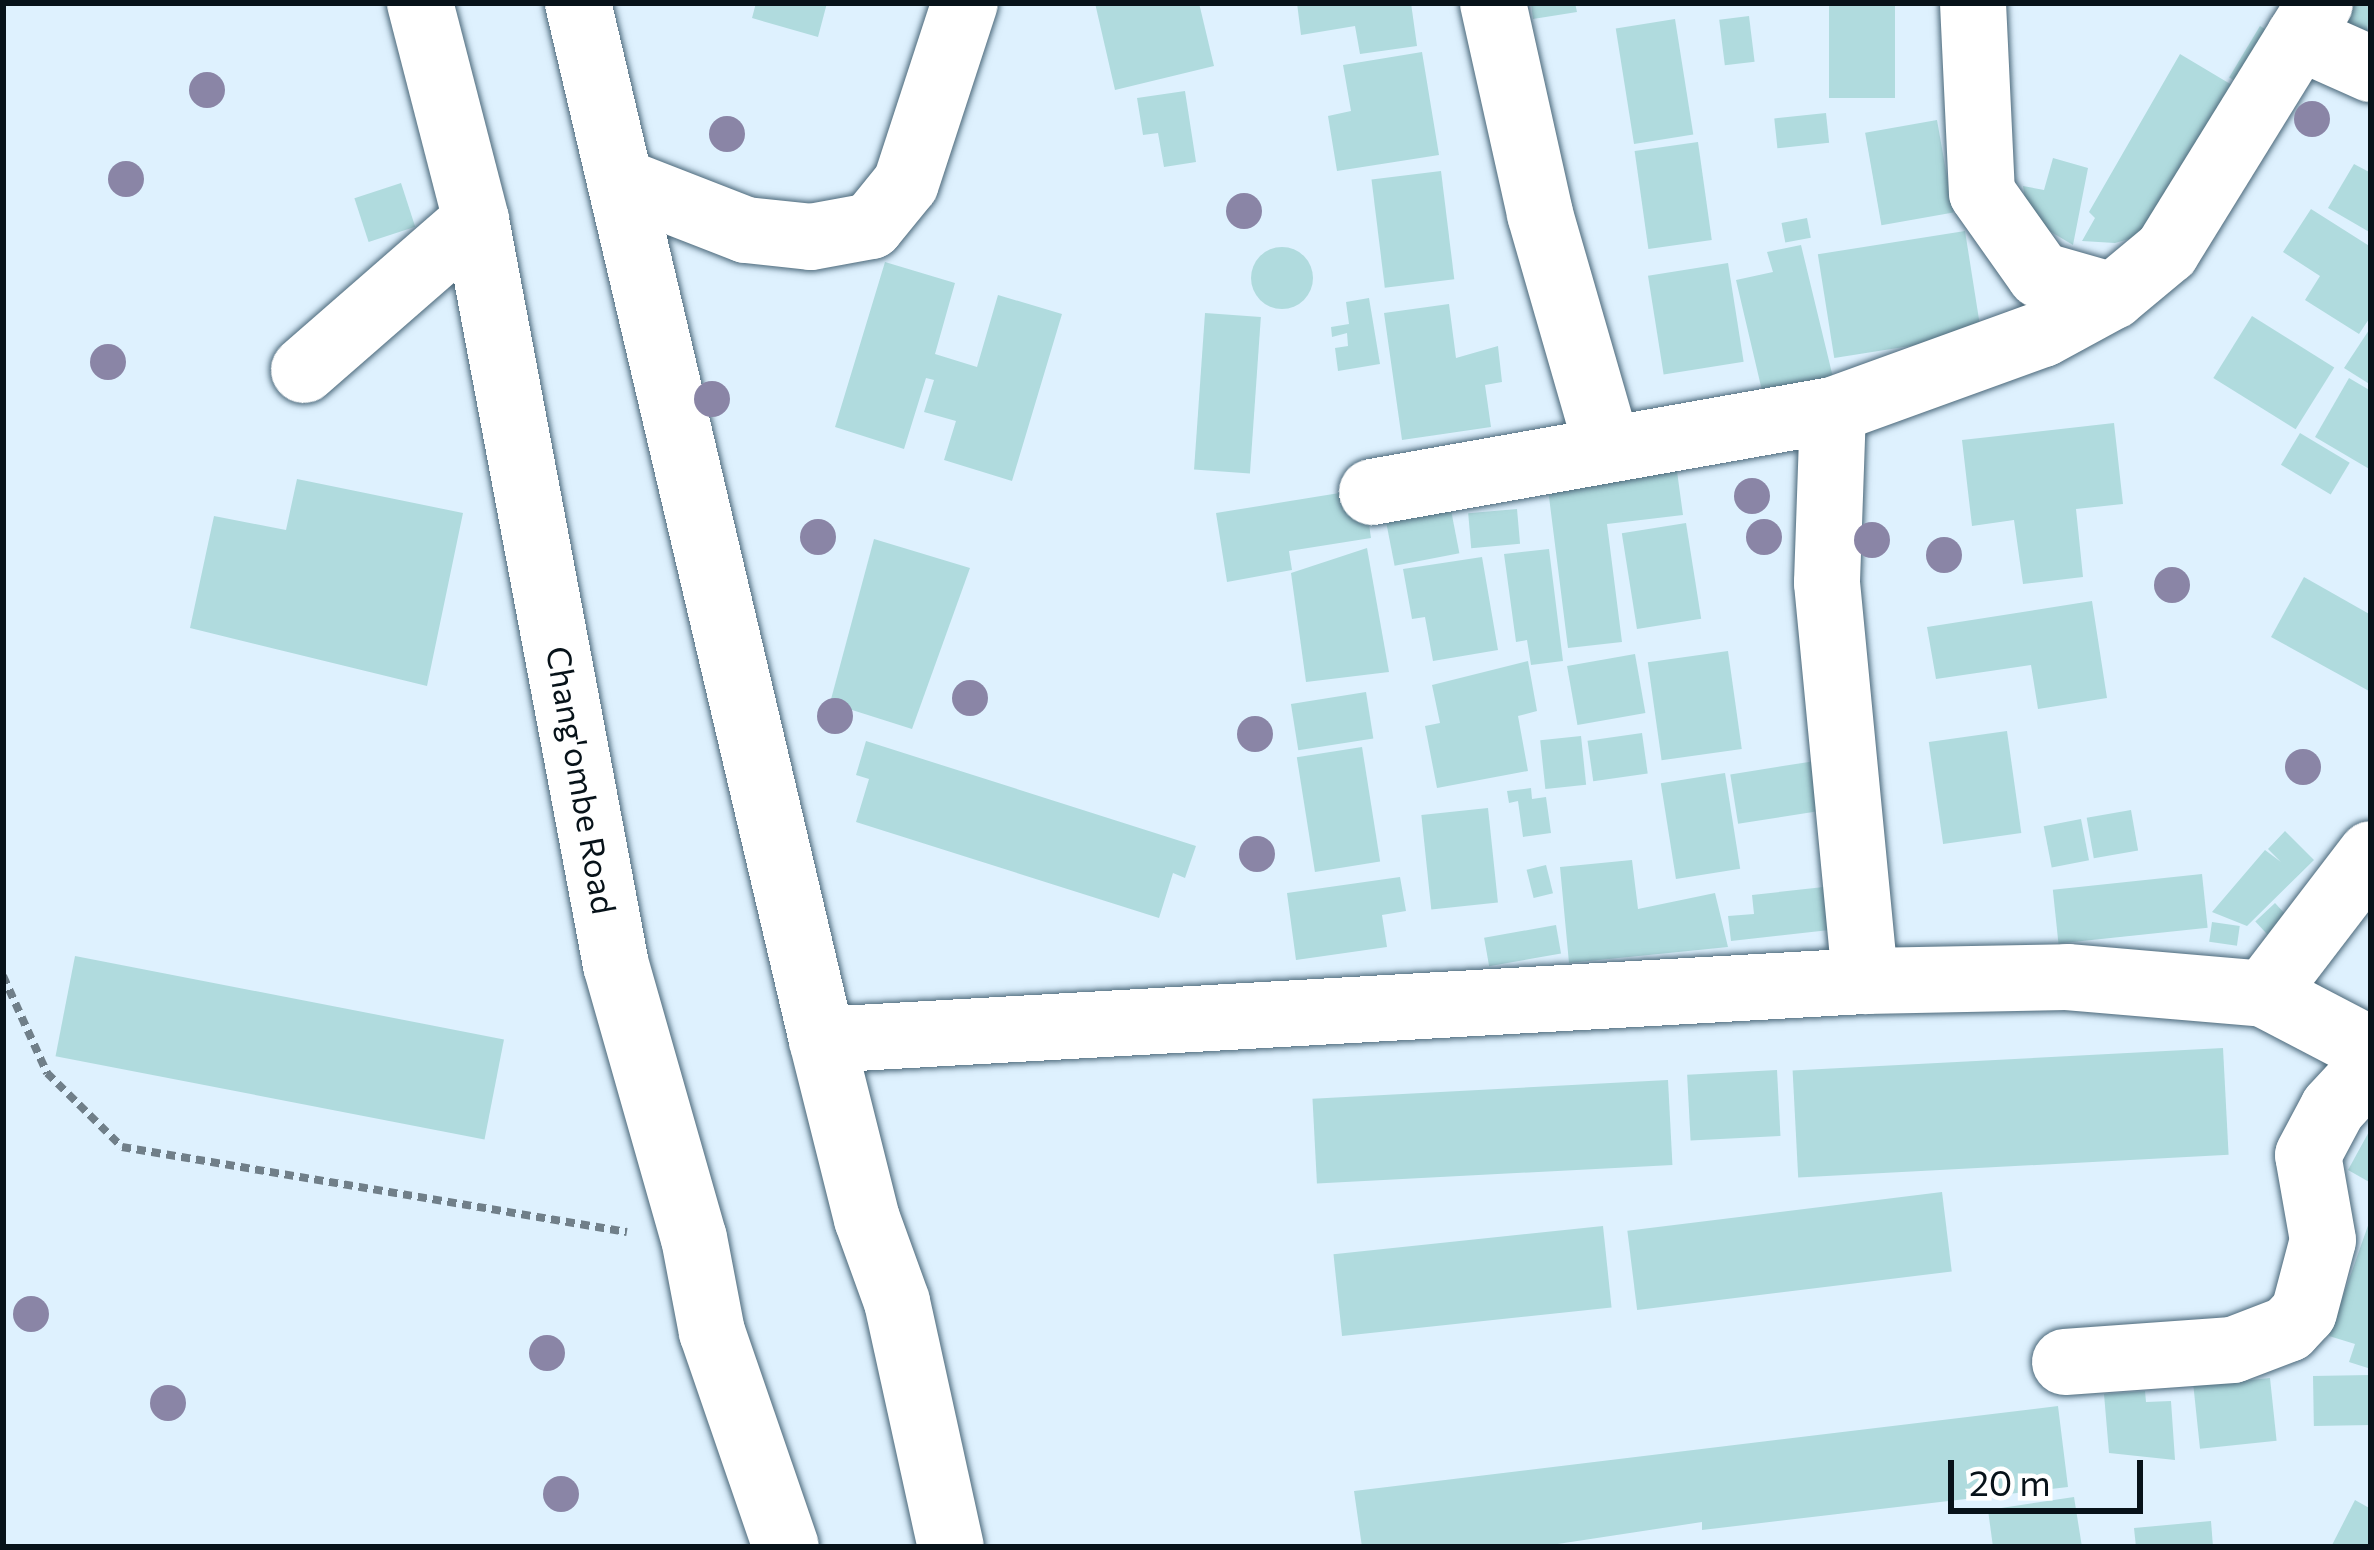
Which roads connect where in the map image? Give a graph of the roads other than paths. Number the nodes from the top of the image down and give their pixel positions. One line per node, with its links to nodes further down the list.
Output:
1 (420, 3): 9 (street, Chang'ombe Road)
2 (578, 3): 8 (street)
3 (965, 3): 8 (street)
4 (1493, 3): 13 (street)
5 (1972, 3): 10 (street)
6 (2310, 20): 7 (street); 10 (street)
7 (2371, 69)
8 (620, 181): 18 (street)
9 (476, 220): 11 (street); 22 (street, Chang'ombe Road)
10 (2113, 296): 12 (street)
11 (304, 370)
12 (1833, 410): 13 (street); 16 (street)
13 (1607, 446): 14 (street)
14 (1372, 492)
15 (2371, 854): 17 (street)
16 (1865, 981): 17 (street); 18 (street)
17 (2264, 994): 19 (street)
18 (822, 1040): 23 (street)
19 (2371, 1049)
20 (2371, 1067): 21 (street)
21 (2065, 1362)
22 (786, 1547)
23 (951, 1547)

